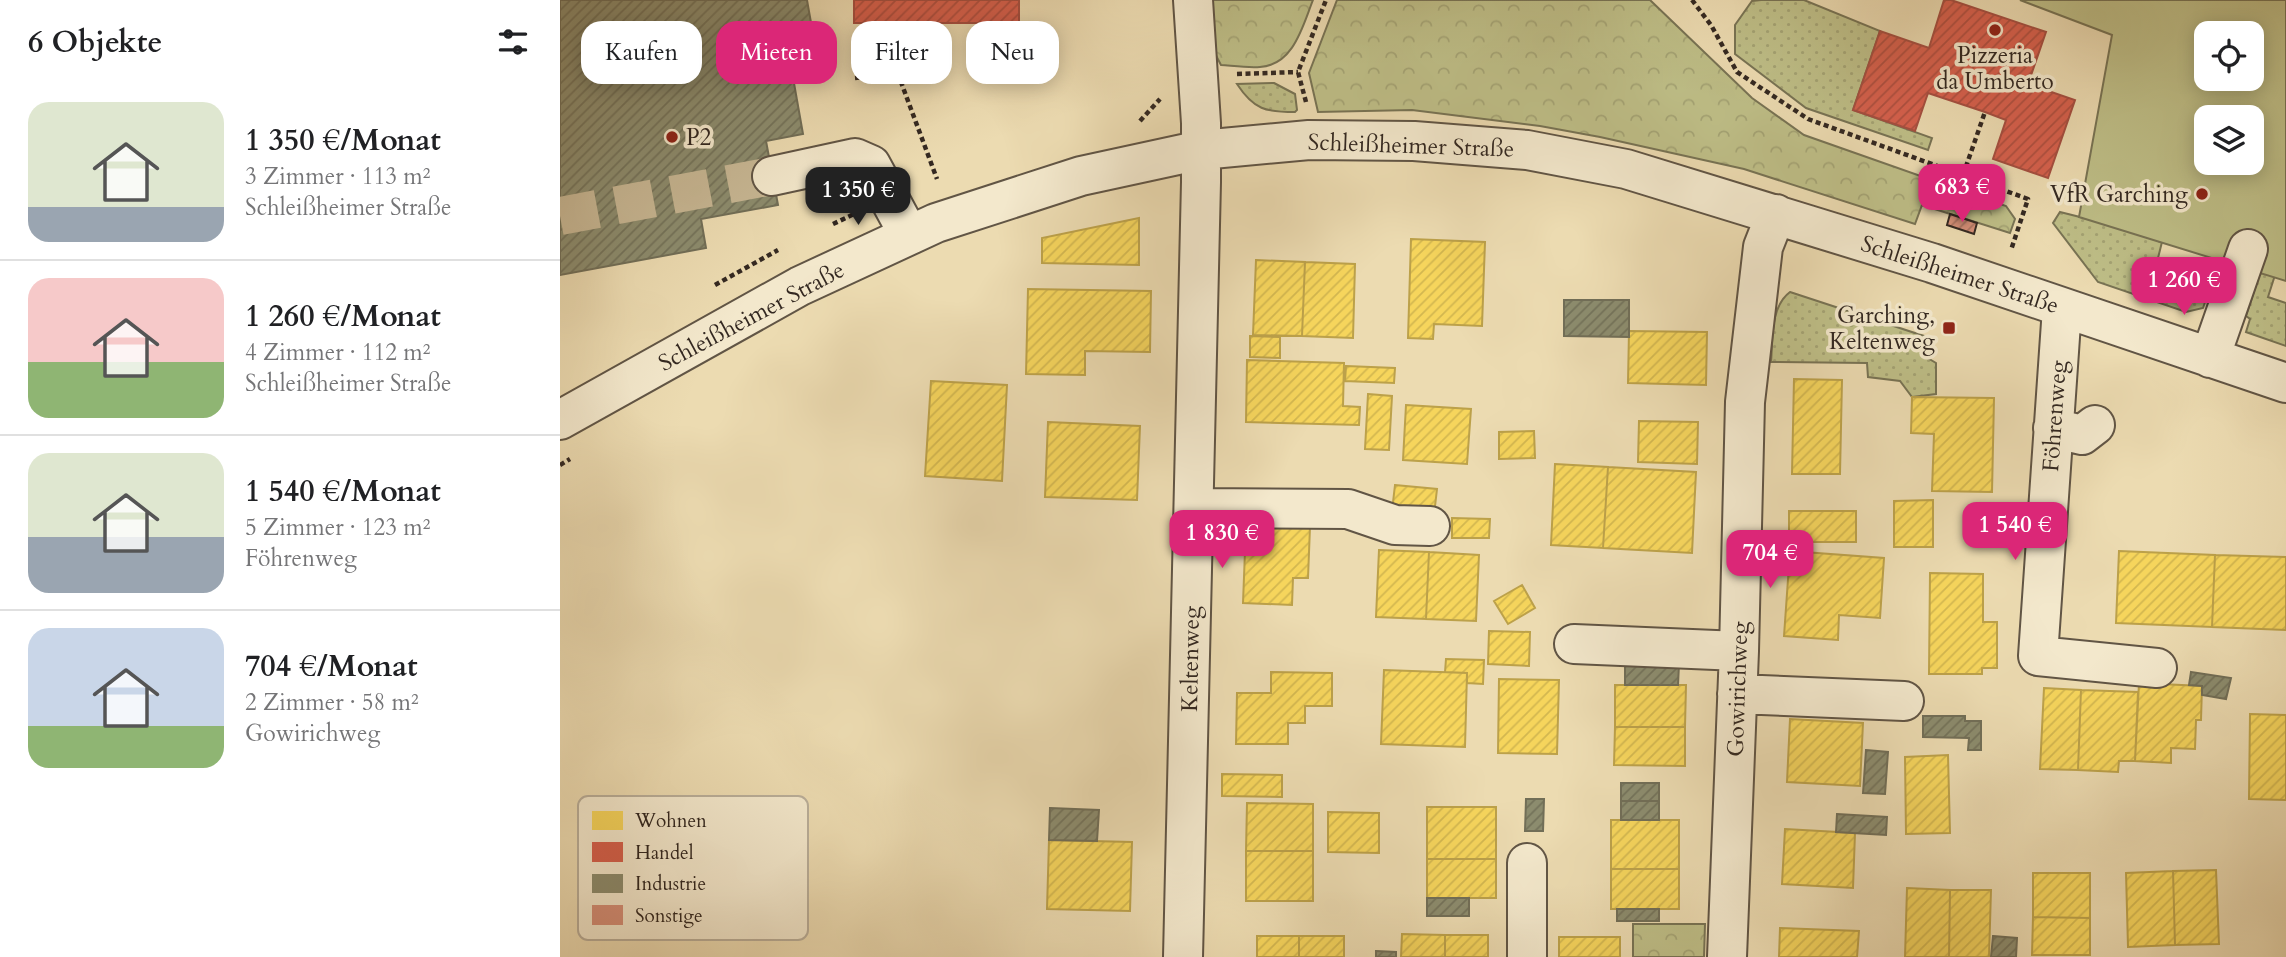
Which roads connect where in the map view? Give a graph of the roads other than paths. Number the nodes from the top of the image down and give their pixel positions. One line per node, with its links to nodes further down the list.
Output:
1 (1193, 0): 2 (street, Keltenweg)
2 (1201, 150): 4 (street, Schleißheimer Straße); 5 (street, Schleißheimer Straße); 13 (street, Keltenweg)
3 (772, 176): 5 (street)
4 (1776, 214): 7 (street, Schleißheimer Straße); 16 (street, Gowirichweg)
5 (909, 235): 10 (street, Schleißheimer Straße)
6 (2248, 249): 8 (street)
7 (2062, 308): 8 (street, Schleißheimer Straße); 12 (street, Föhrenweg)
8 (2210, 358): 9 (street, Schleißheimer Straße)
9 (2286, 383)
10 (560, 420)
11 (2095, 425): 12 (street)
12 (2053, 428): 17 (street, Föhrenweg)
13 (1194, 508): 14 (street); 21 (street, Keltenweg)
14 (1430, 526)
15 (1574, 644): 16 (street)
16 (1739, 652): 18 (street, Gowirichweg)
17 (2157, 668)
18 (1737, 694): 19 (street); 23 (street, Gowirichweg)
19 (1904, 701)
20 (1527, 863): 22 (street)
21 (1183, 957)
22 (1527, 957)
23 (1727, 957)

